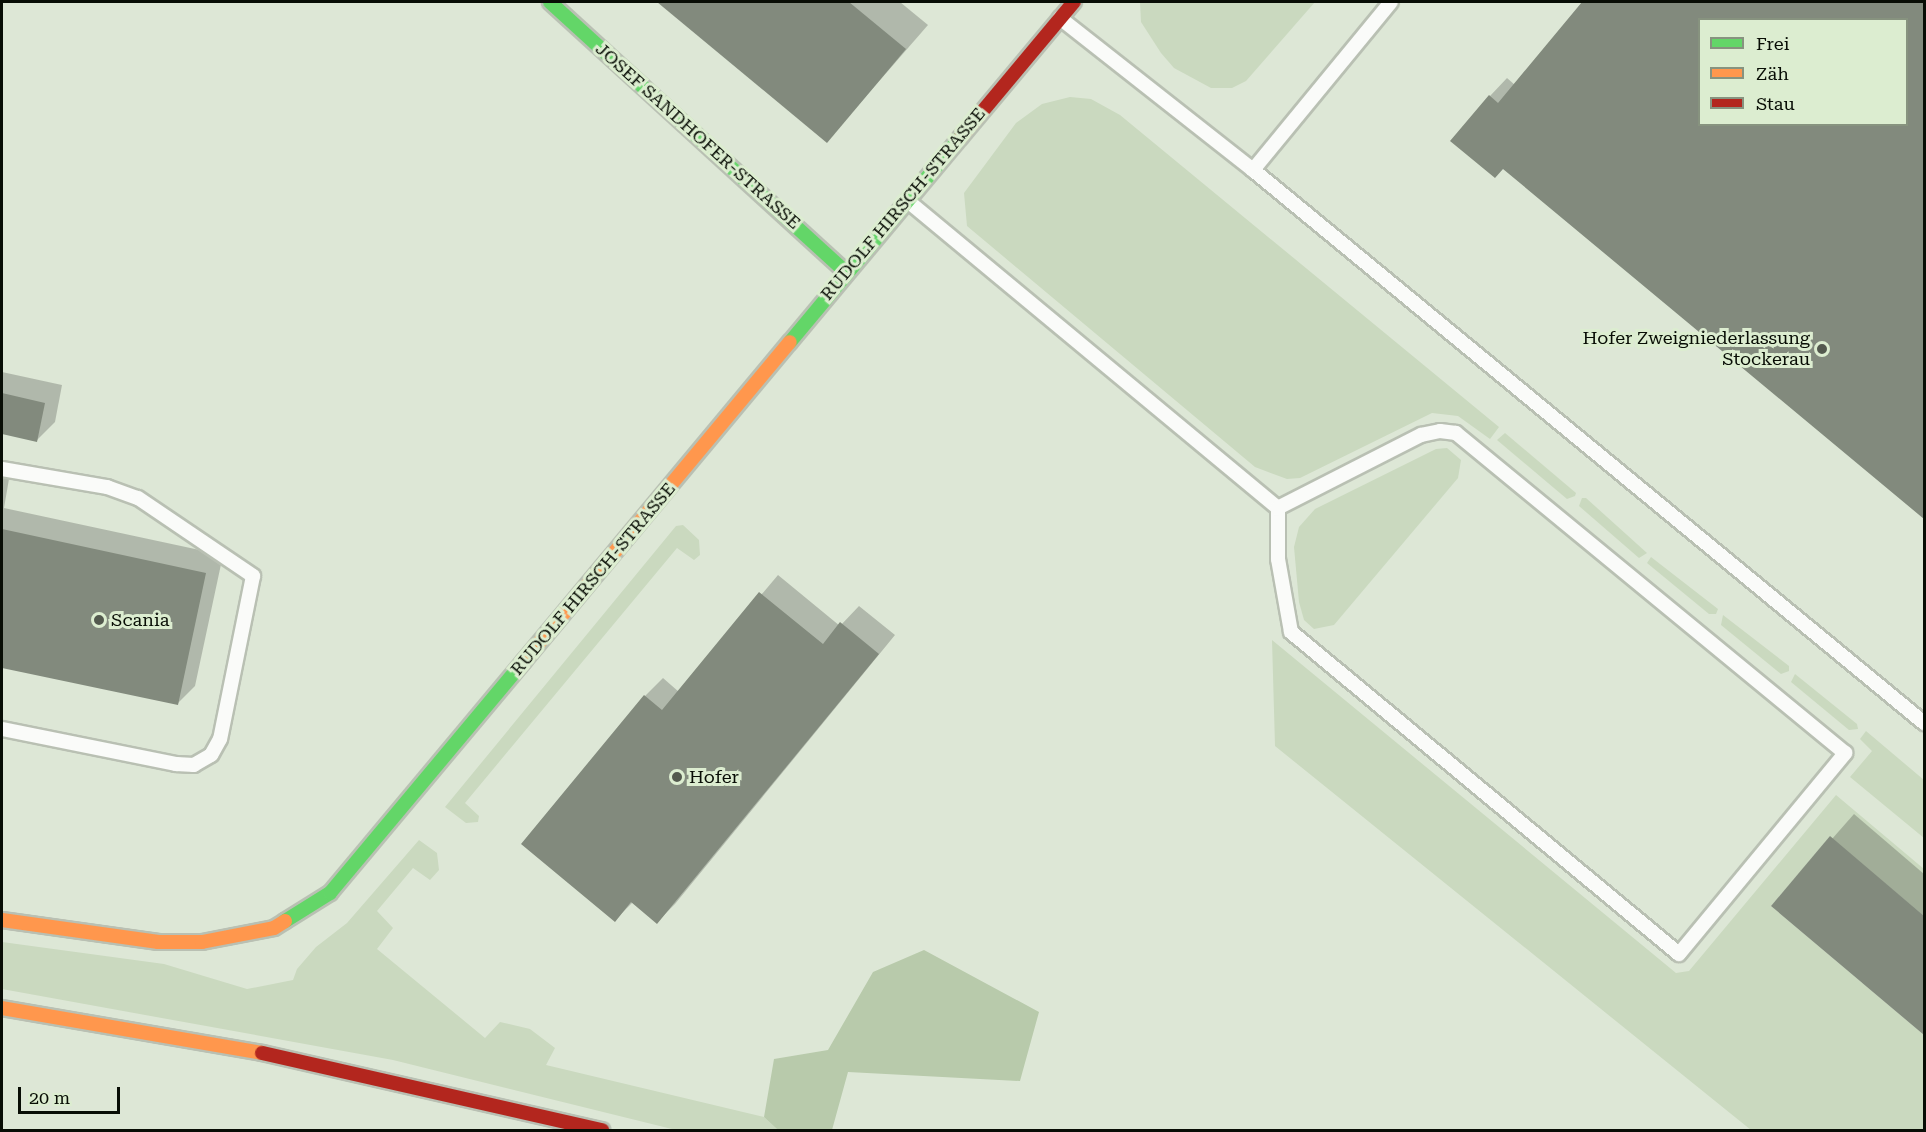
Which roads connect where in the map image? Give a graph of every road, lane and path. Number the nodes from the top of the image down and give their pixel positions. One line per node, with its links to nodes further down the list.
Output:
1 (550, 2): 7 (street, JOSEF SANDHOFER-STRASSE)
2 (1074, 2): 4 (street, RUDOLF HIRSCH-STRASSE)
3 (1391, 2): 5 (lane)
4 (1060, 18): 5 (lane); 6 (street, RUDOLF HIRSCH-STRASSE)
5 (1253, 170): 10 (lane)
6 (906, 200): 7 (street, RUDOLF HIRSCH-STRASSE); 9 (lane)
7 (846, 272): 12 (street, RUDOLF HIRSCH-STRASSE)
8 (2, 469): 11 (lane)
9 (1278, 508): 9 (lane)
10 (1924, 723)
11 (2, 729)
12 (2, 920)
13 (2, 1008): 14 (street)
14 (602, 1131)

